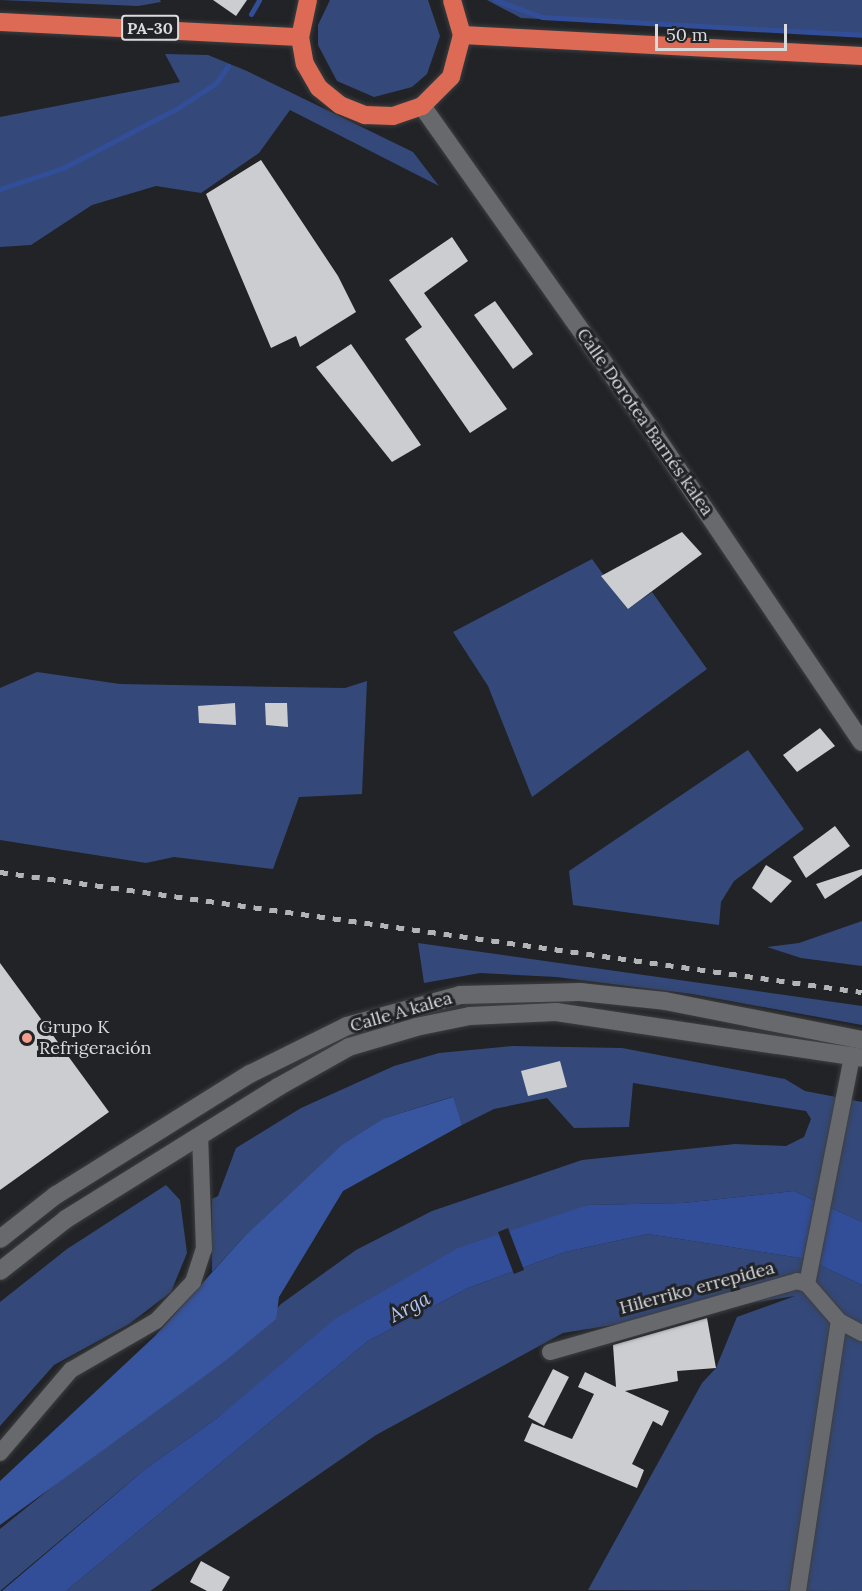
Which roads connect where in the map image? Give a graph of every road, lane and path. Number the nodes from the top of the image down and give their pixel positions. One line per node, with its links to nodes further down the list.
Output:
1 (308, 0): 5 (highway)
2 (452, 0): 4 (highway)
3 (0, 22): 5 (highway, PA-30)
4 (462, 35): 6 (highway); 7 (highway)
5 (300, 37): 7 (highway)
6 (862, 56)
7 (422, 106): 8 (main road, Calle Dorotea Barnés kalea)
8 (862, 742)
9 (858, 1048): 10 (main road, Calle A kalea); 11 (main road, Calle A kalea); 13 (street)
10 (200, 1137): 12 (main road, Calle A kalea); 17 (street)
11 (0, 1239)
12 (0, 1271)
13 (808, 1276): 14 (street); 16 (street, Hilerriko errepidea)
14 (839, 1321): 15 (street); 18 (street)
15 (862, 1333)
16 (550, 1352)
17 (0, 1453)
18 (798, 1591)

